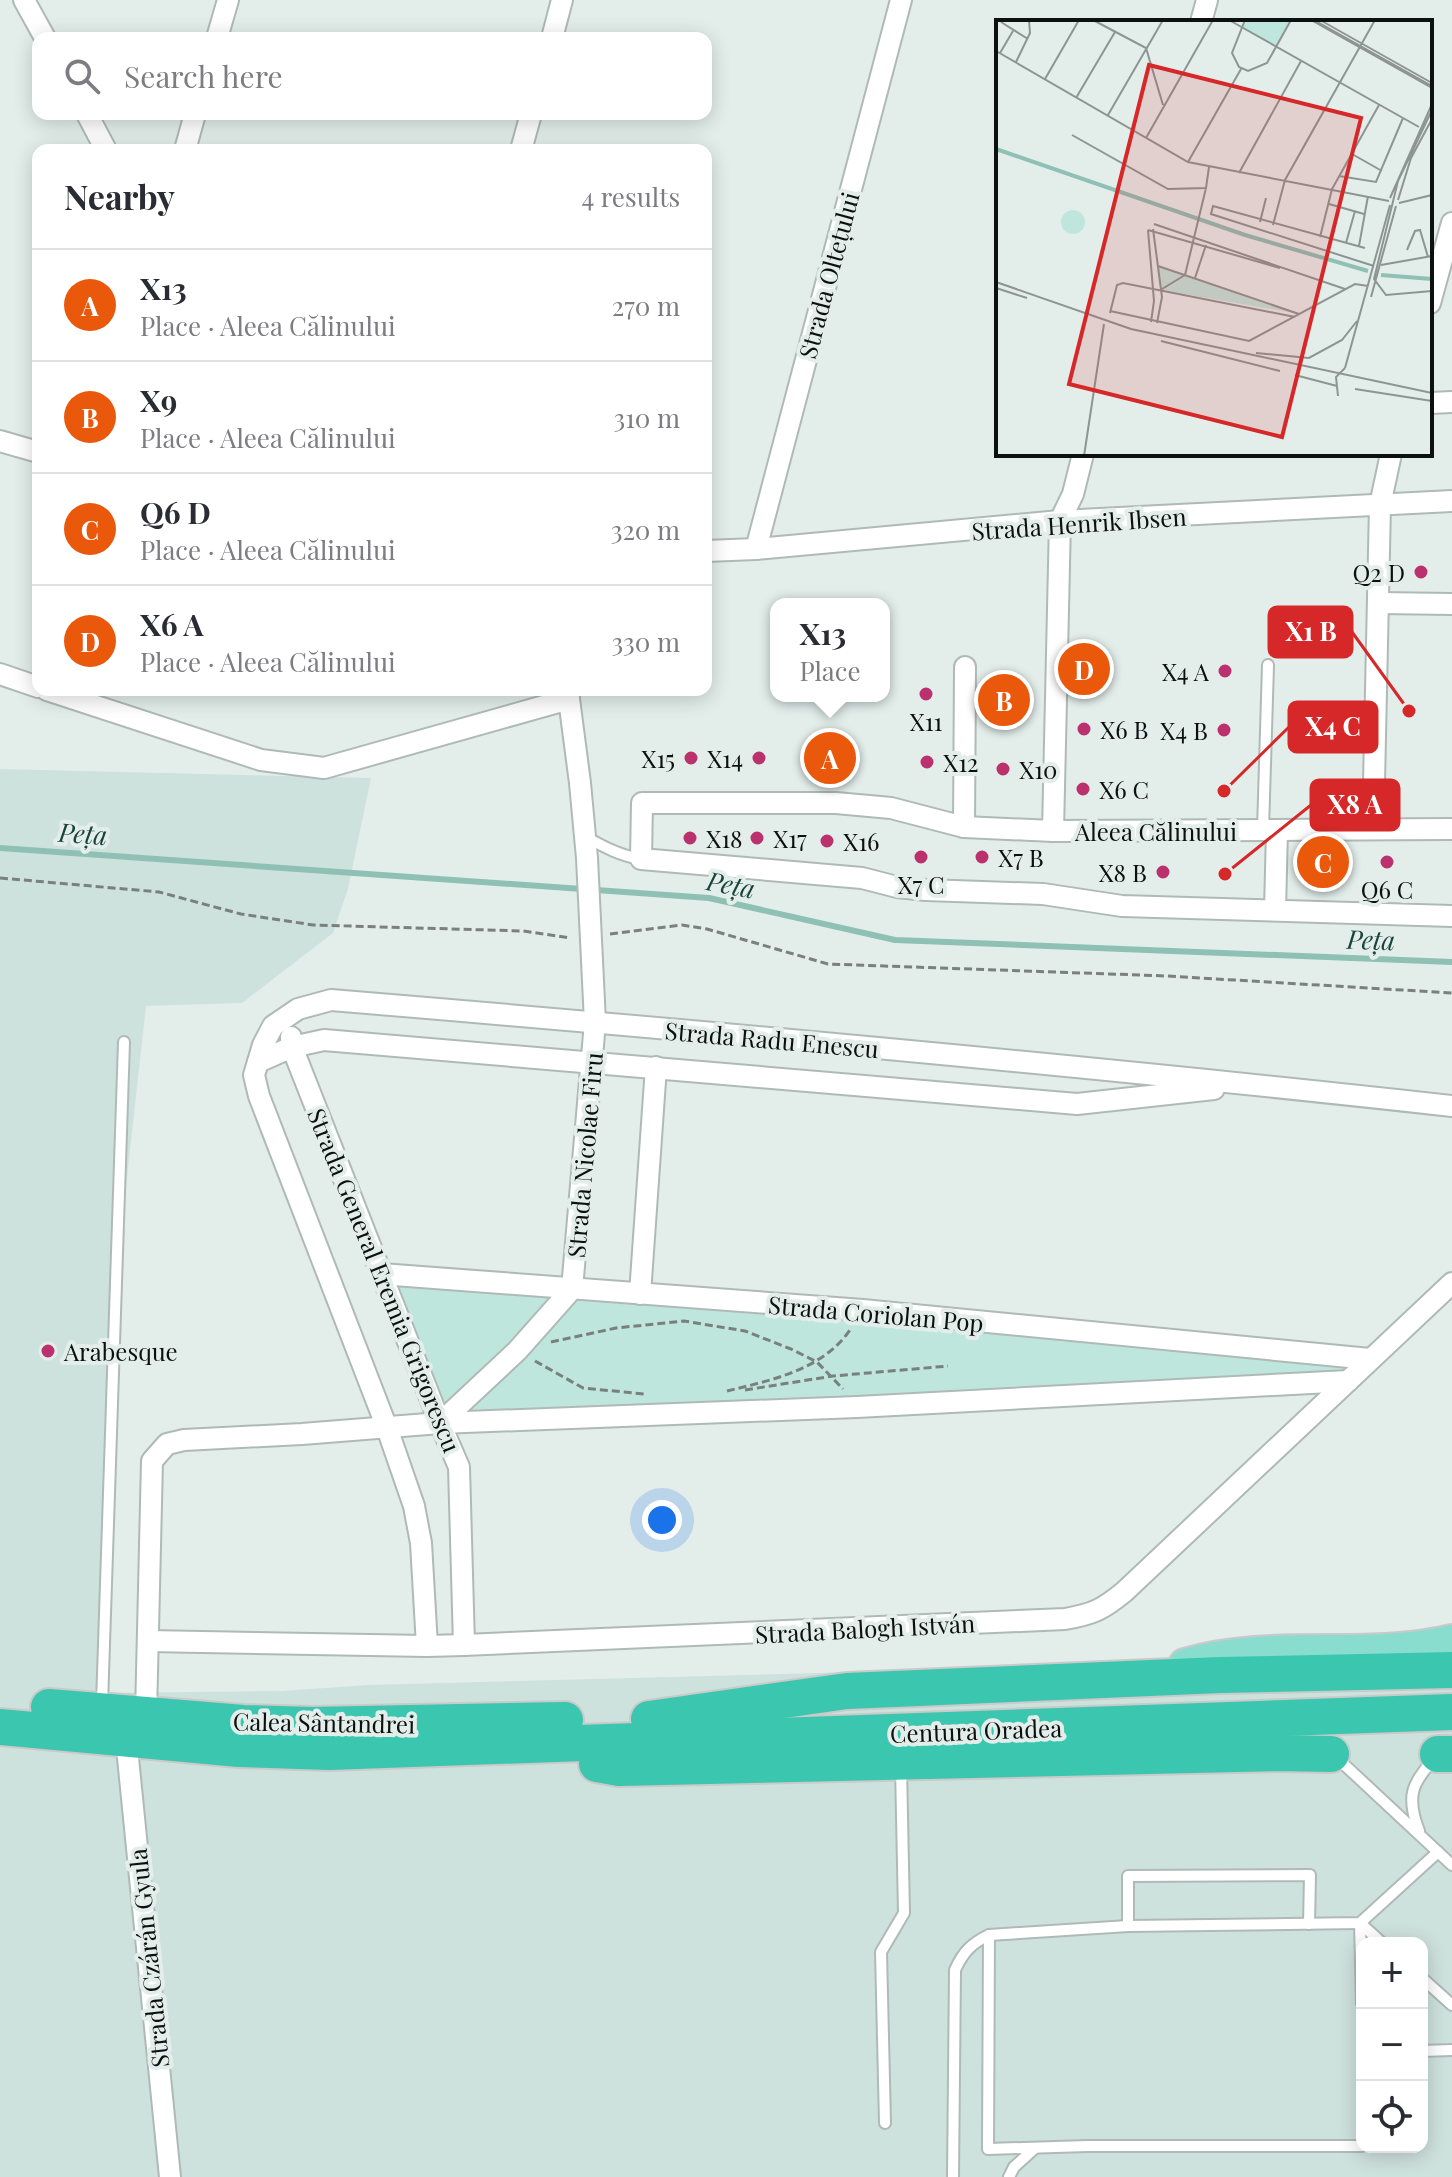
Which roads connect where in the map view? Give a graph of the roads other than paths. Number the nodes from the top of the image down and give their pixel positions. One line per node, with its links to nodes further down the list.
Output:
1 (24, 0): 7 (street)
2 (228, 0): 8 (street)
3 (562, 0): 9 (street)
4 (901, 0): 28 (street, Strada Oltețului)
5 (1207, 0): 6 (street)
6 (1202, 20)
7 (42, 32)
8 (219, 32)
9 (554, 32)
10 (90, 120): 13 (street)
11 (193, 120): 14 (street)
12 (529, 120): 15 (street)
13 (103, 144)
14 (187, 144)
15 (523, 144)
16 (1452, 223): 17 (street)
17 (1449, 245): 18 (street)
18 (1432, 297)
19 (1452, 402): 20 (street)
20 (1432, 403)
21 (0, 441): 22 (street)
22 (32, 450)
23 (1082, 456): 27 (street)
24 (1391, 456): 26 (street)
25 (1452, 501): 26 (street, Strada Henrik Ibsen)
26 (1380, 505): 27 (street, Strada Henrik Ibsen); 30 (street)
27 (1060, 521): 28 (street, Strada Henrik Ibsen); 43 (street, Aleea Călinului)
28 (756, 549): 29 (street, Strada Henrik Ibsen)
29 (712, 551)
30 (1378, 603): 31 (street); 40 (street)
31 (1452, 604)
32 (1268, 665): 42 (lane)
33 (965, 667): 39 (street)
34 (0, 674): 35 (street)
35 (32, 685)
36 (65, 696): 37 (street)
37 (561, 696)
38 (568, 696): 44 (street, Strada Nicolae Firu)
39 (964, 827): 43 (street, Aleea Călinului); 45 (street, Aleea Călinului)
40 (1373, 829): 41 (street, Aleea Călinului); 42 (street, Aleea Călinului)
41 (1452, 829)
42 (1270, 830): 43 (street, Aleea Călinului); 46 (street)
43 (1053, 831)
44 (585, 836): 45 (lane); 49 (street, Strada Nicolae Firu)
45 (641, 859): 46 (street)
46 (1275, 910): 47 (street)
47 (1452, 916)
48 (296, 1010): 49 (street, Strada Radu Enescu); 51 (street, Strada General Eremia Grigorescu); 52 (street)
49 (595, 1022): 53 (street, Strada Nicolae Firu); 55 (street, Strada Radu Enescu)
50 (124, 1042): 73 (lane)
51 (298, 1051): 52 (street); 53 (street, Strada Radu Enescu); 57 (street, Strada General Eremia Grigorescu)
52 (258, 1062): 64 (street)
53 (592, 1062): 54 (street, Strada Radu Enescu); 59 (street, Strada Nicolae Firu)
54 (656, 1067): 55 (street, Strada Radu Enescu); 60 (street)
55 (1257, 1085): 56 (street, Strada Radu Enescu)
56 (1452, 1106)
57 (381, 1274): 59 (street, Strada Coriolan Pop); 63 (street, Strada General Eremia Grigorescu)
58 (1452, 1283): 61 (street, Strada Balogh István)
59 (572, 1289): 60 (street, Strada Coriolan Pop); 63 (street)
60 (640, 1294): 61 (street, Strada Coriolan Pop)
61 (1370, 1359): 62 (street, Strada Balogh István)
62 (1348, 1381): 63 (street); 67 (street, Strada Balogh István)
63 (440, 1423): 64 (street); 67 (street, Strada General Eremia Grigorescu)
64 (387, 1428): 65 (street, Strada Czárán Gyula); 68 (street)
65 (148, 1641): 68 (street, Strada Balogh István); 77 (street, Strada Czárán Gyula)
66 (1452, 1641): 70 (main road)
67 (464, 1645): 68 (street, Strada Balogh István)
68 (427, 1646)
69 (1452, 1670): 70 (highway)
70 (1143, 1678): 75 (highway)
71 (1452, 1697): 75 (highway, Centura Oradea)
72 (0, 1702): 73 (highway, Calea Sântandrei)
73 (101, 1711): 77 (highway, Calea Sântandrei)
74 (1452, 1712): 78 (highway, Centura Oradea)
75 (649, 1719): 77 (highway, Calea Sântandrei)
76 (0, 1727): 77 (highway, Calea Sântandrei)
77 (136, 1727): 78 (highway, Calea Sântandrei); 98 (street, Strada Czárán Gyula)
78 (501, 1747): 81 (highway)
79 (1331, 1754): 81 (highway); 82 (lane)
80 (1445, 1754): 82 (lane)
81 (901, 1761): 95 (lane)
82 (1421, 1837): 83 (lane)
83 (1438, 1852): 84 (lane); 85 (lane)
84 (1452, 1865)
85 (1360, 1923): 86 (lane); 89 (lane); 90 (lane)
86 (1309, 1924): 87 (lane); 87 (lane)
87 (1128, 1926): 88 (lane)
88 (989, 1935): 97 (lane); 99 (lane)
89 (1360, 1937)
90 (1375, 1937)
91 (1428, 1983): 92 (lane)
92 (1452, 2005)
93 (1452, 2050): 94 (lane)
94 (1428, 2051)
95 (885, 2123)
96 (1356, 2146): 97 (lane)
97 (1035, 2148): 100 (lane)
98 (170, 2177)
99 (953, 2177)
100 (1009, 2177)

